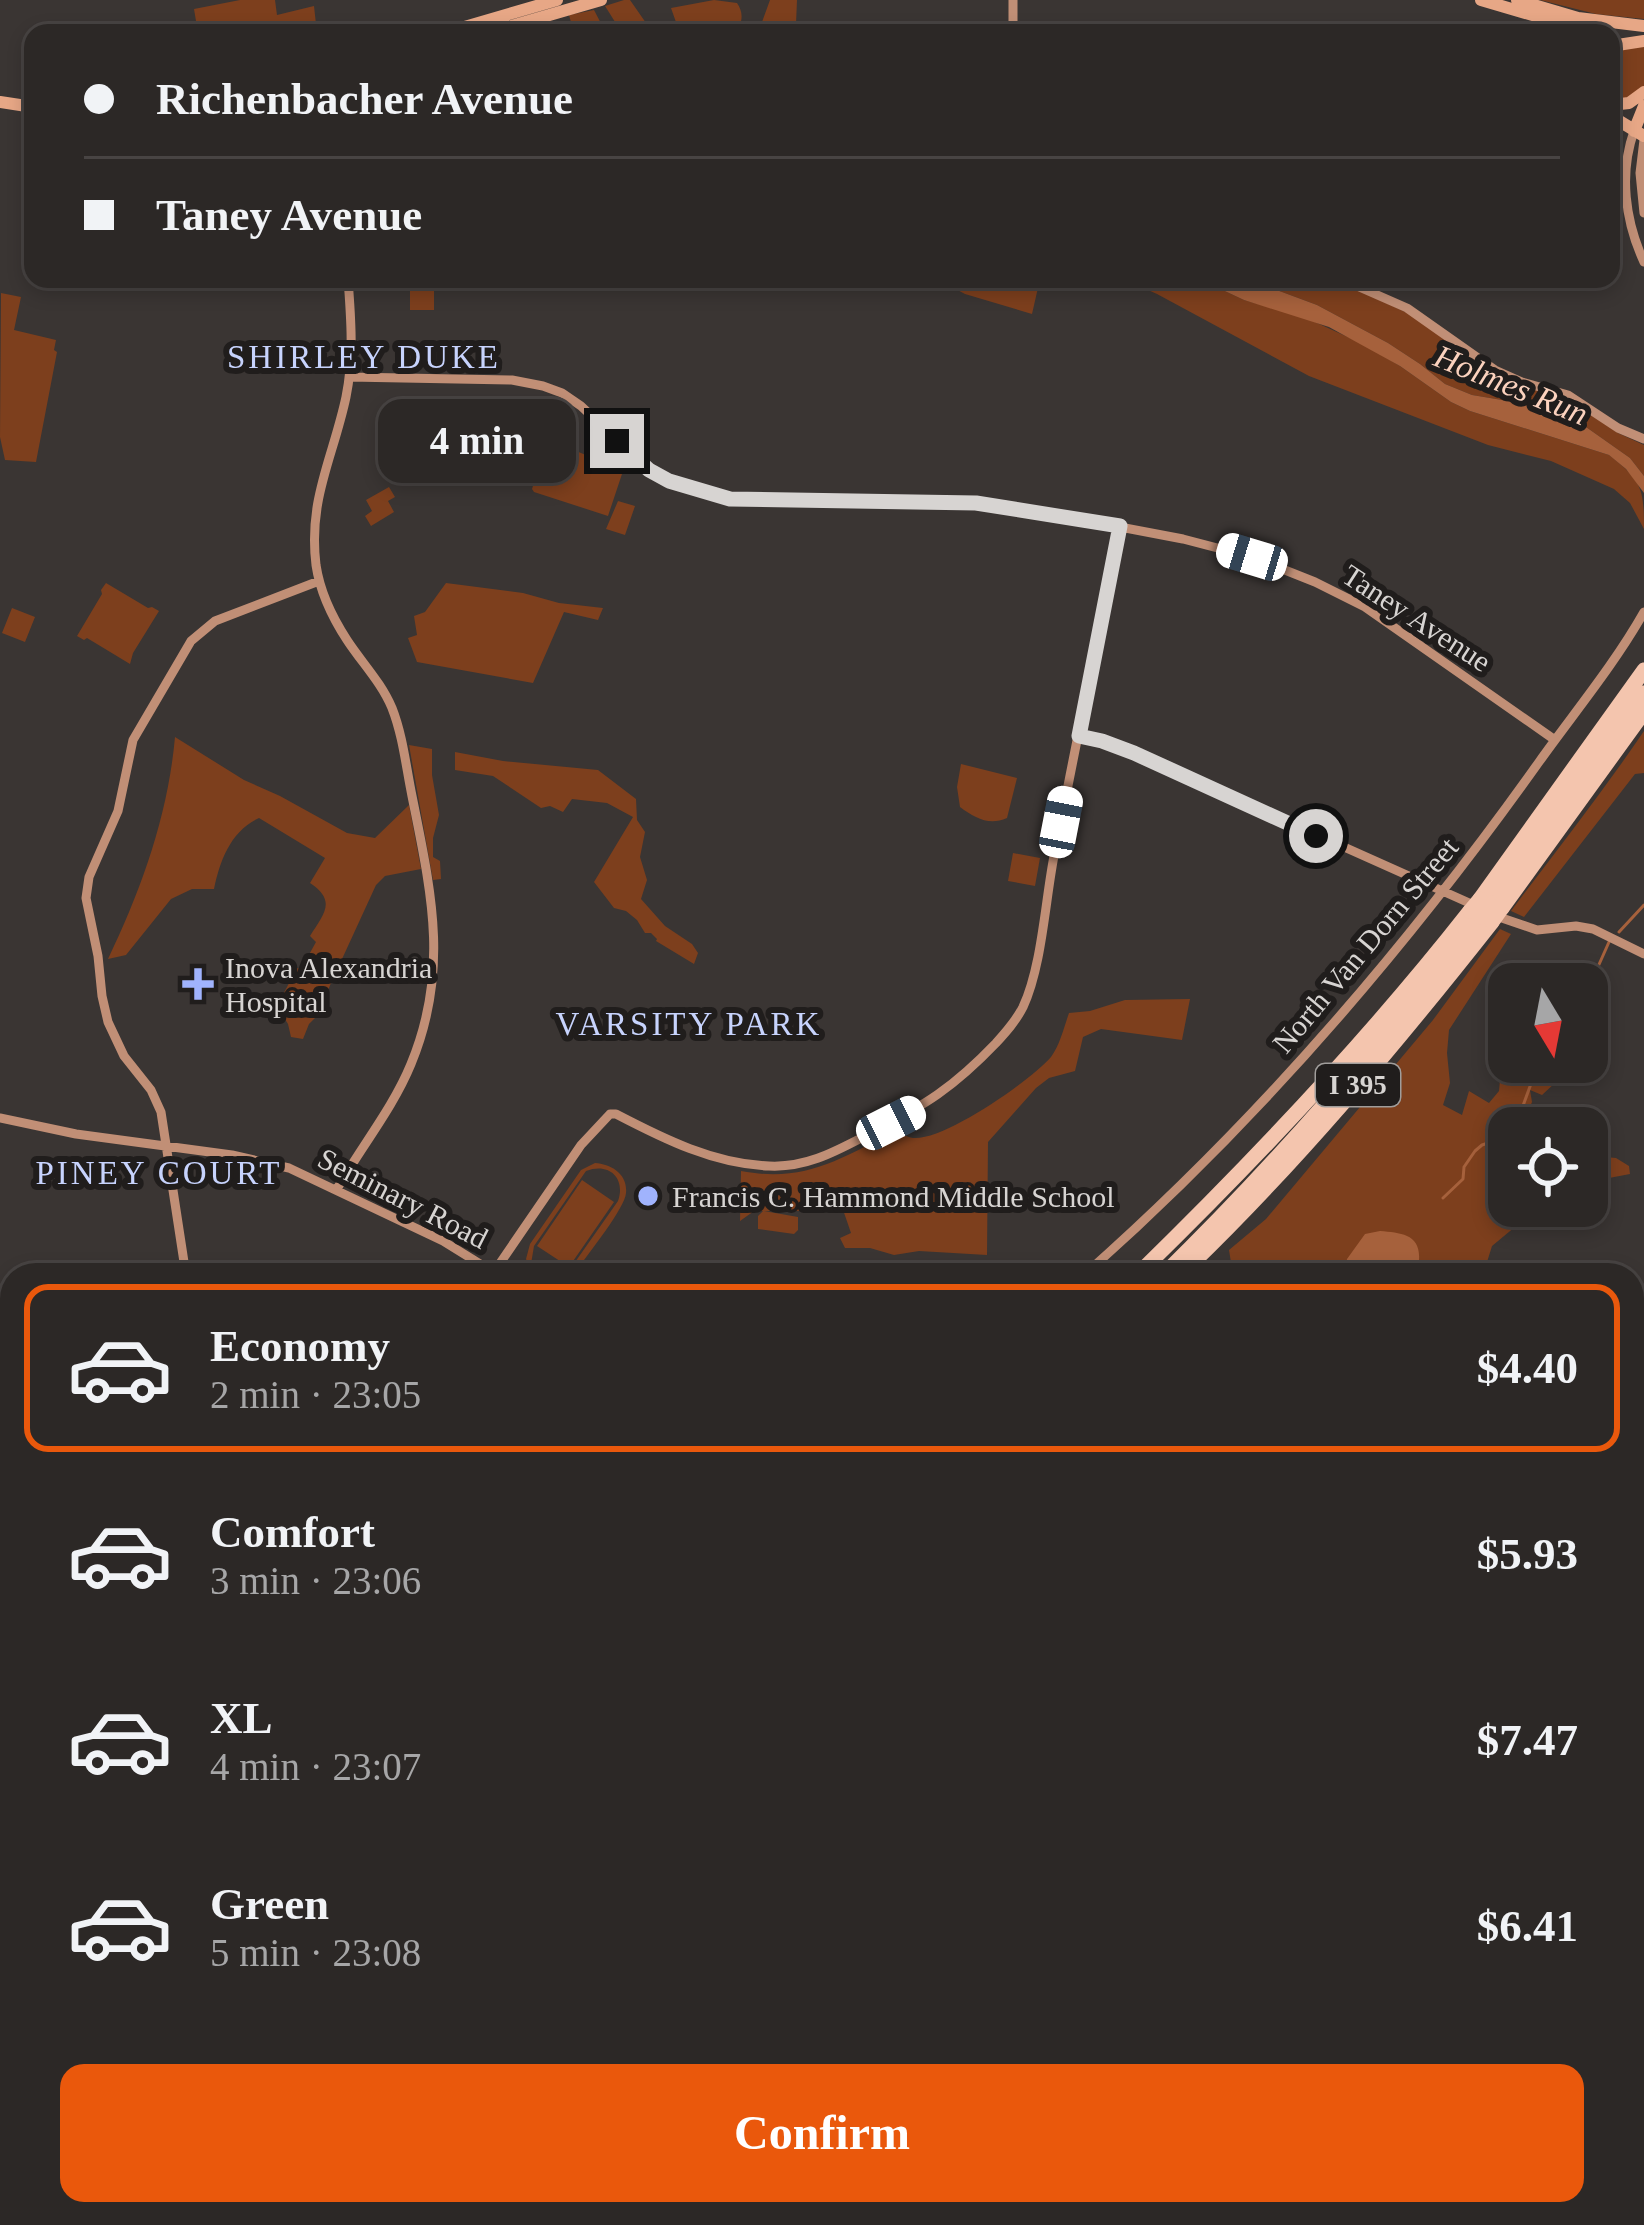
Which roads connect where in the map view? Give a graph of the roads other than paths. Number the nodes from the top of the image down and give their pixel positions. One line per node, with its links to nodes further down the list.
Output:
1 (557, 0): 5 (main road)
2 (601, 0): 6 (main road)
3 (1481, 0): 4 (main road)
4 (1515, 5): 7 (main road); 8 (main road); 9 (main road)
5 (475, 24)
6 (519, 24)
7 (1542, 24)
8 (1569, 24)
9 (1644, 26)
10 (1644, 106): 11 (main road)
11 (1641, 136): 12 (street); 13 (street)
12 (1644, 213)
13 (1644, 262)
14 (349, 288): 16 (street)
15 (1361, 288): 17 (street)
16 (349, 377): 18 (street, Taney Avenue); 19 (street)
17 (1644, 439)
18 (1120, 526): 24 (street); 25 (street, Taney Avenue)
19 (319, 581): 31 (street); 34 (street)
20 (1644, 612): 25 (street, North Van Dorn Street)
21 (1644, 670): 27 (highway, I 395)
22 (1644, 693): 27 (highway)
23 (1644, 712): 27 (highway, I 395)
24 (1079, 736): 26 (street); 37 (street)
25 (1555, 740): 26 (street, North Van Dorn Street)
26 (1444, 892): 28 (street); 38 (street, North Van Dorn Street)
27 (1486, 910): 29 (highway); 39 (highway, I 395); 42 (highway, I 395)
28 (1644, 954)
29 (1343, 1085): 40 (highway); 41 (highway)
30 (0, 1118): 31 (street, Seminary Road)
31 (168, 1145): 32 (street, Seminary Road); 33 (street)
32 (220, 1153): 33 (street); 34 (street, Seminary Road)
33 (172, 1179): 35 (street)
34 (338, 1189): 36 (street, Seminary Road)
35 (183, 1263)
36 (478, 1263)
37 (503, 1263)
38 (1097, 1263)
39 (1147, 1263)
40 (1165, 1263)
41 (1175, 1263)
42 (1194, 1263)

